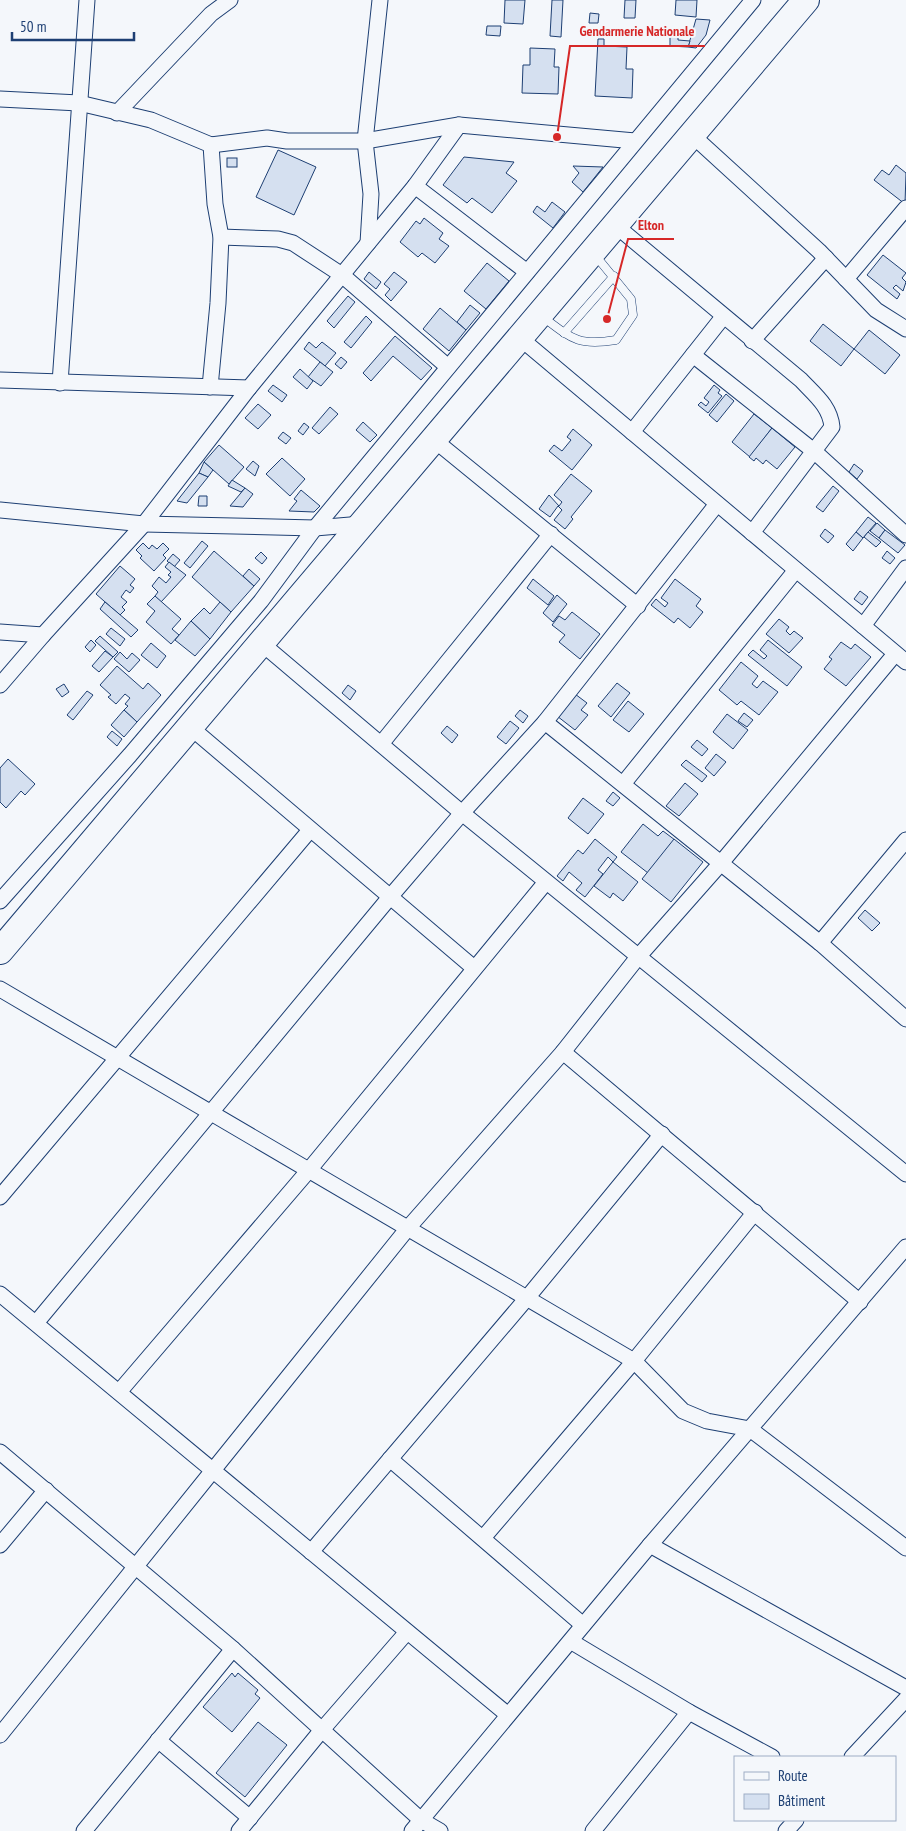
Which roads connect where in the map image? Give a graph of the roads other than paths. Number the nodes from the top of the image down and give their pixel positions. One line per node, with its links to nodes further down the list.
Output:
1 (87, 0): 7 (street)
2 (230, 0): 8 (street)
3 (380, 0): 11 (street)
4 (753, 0): 12 (street)
5 (806, 0): 10 (highway)
6 (0, 99): 7 (street)
7 (79, 103): 8 (street); 34 (street)
8 (117, 113): 13 (street)
9 (459, 125): 11 (street); 12 (street); 14 (street)
10 (692, 134): 16 (highway); 20 (street)
11 (365, 141): 13 (street); 18 (street)
12 (635, 141): 21 (street)
13 (211, 144): 17 (street)
14 (415, 186): 18 (street); 21 (street)
15 (906, 208): 24 (street)
16 (615, 225): 19 (highway); 26 (street)
17 (221, 237): 22 (street); 35 (street)
18 (368, 243): 22 (street)
19 (593, 252): 23 (lane); 25 (highway)
20 (826, 258): 24 (street); 30 (street)
21 (527, 272): 32 (street)
22 (342, 276): 32 (street); 36 (street)
23 (614, 276): 28 (lane); 28 (lane)
24 (846, 279): 27 (street)
25 (540, 314): 28 (lane); 29 (highway)
26 (723, 317): 30 (street); 31 (street)
27 (906, 329)
28 (564, 333)
29 (520, 338): 37 (street); 38 (highway)
30 (752, 341): 39 (street)
31 (693, 355): 37 (street); 39 (street)
32 (448, 367): 44 (street)
33 (0, 380): 34 (street)
34 (60, 383): 35 (street)
35 (210, 387): 36 (street)
36 (249, 388): 42 (street)
37 (632, 432): 40 (street)
38 (433, 439): 43 (highway); 46 (street)
39 (814, 452): 45 (street); 47 (street)
40 (717, 504): 45 (street); 50 (street)
41 (0, 510): 42 (street)
42 (144, 524): 44 (street); 53 (street)
43 (362, 524): 44 (street); 54 (highway)
44 (315, 528): 67 (street)
45 (752, 533): 49 (street)
46 (551, 534): 50 (street); 59 (street)
47 (906, 535)
48 (906, 568): 51 (street)
49 (796, 570): 51 (street); 60 (street)
50 (638, 606): 57 (street)
51 (863, 626): 55 (street)
52 (0, 632): 53 (street)
53 (43, 634): 56 (street)
54 (260, 642): 58 (highway); 59 (street)
55 (901, 658): 64 (street)
56 (0, 686)
57 (546, 722): 60 (street); 61 (street)
58 (189, 726): 62 (street); 69 (highway)
59 (381, 744): 61 (street)
60 (623, 784): 64 (street)
61 (462, 813): 65 (street); 66 (street)
62 (310, 830): 66 (street); 75 (street)
63 (906, 840): 68 (street)
64 (722, 863): 68 (street); 70 (street)
65 (546, 882): 70 (street); 71 (street)
66 (390, 897): 71 (street); 76 (street)
67 (0, 901)
68 (820, 943): 73 (street)
69 (0, 951)
70 (638, 957): 74 (street); 79 (street)
71 (474, 968): 78 (street)
72 (0, 989): 75 (street)
73 (906, 1019)
74 (563, 1052): 77 (street); 82 (street)
75 (118, 1058): 76 (street); 80 (street)
76 (212, 1113): 78 (street); 87 (street)
77 (662, 1134): 81 (street); 85 (street)
78 (308, 1170): 82 (street); 89 (street)
79 (906, 1174)
80 (0, 1197)
81 (755, 1212): 86 (street); 88 (street)
82 (408, 1228): 85 (street); 93 (street)
83 (906, 1247): 86 (street)
84 (0, 1294): 87 (street)
85 (528, 1298): 88 (street); 92 (street)
86 (860, 1302): 90 (street)
87 (36, 1323): 89 (street)
88 (634, 1361): 90 (street); 95 (street)
89 (119, 1392): 93 (street)
90 (750, 1429): 96 (street); 98 (street)
91 (0, 1452): 94 (street)
92 (390, 1458): 95 (street); 99 (street)
93 (214, 1471): 99 (street); 100 (street)
94 (46, 1490): 97 (street); 100 (street)
95 (482, 1538): 101 (street)
96 (650, 1545): 101 (street); 105 (street)
97 (0, 1546)
98 (906, 1548)
99 (311, 1552): 102 (street)
100 (136, 1567): 104 (street); 110 (street)
101 (583, 1625): 103 (street)
102 (407, 1632): 108 (street); 109 (street)
103 (572, 1642): 107 (street); 108 (street)
104 (233, 1650): 109 (street); 111 (street)
105 (906, 1688)
106 (906, 1699): 113 (street)
107 (689, 1712): 112 (street); 120 (street)
108 (508, 1715): 116 (street)
109 (321, 1731): 114 (street); 116 (street)
110 (0, 1735)
111 (158, 1740): 114 (street); 117 (street)
112 (770, 1756)
113 (853, 1756)
114 (250, 1818): 118 (street)
115 (795, 1821): 121 (street)
116 (416, 1825): 119 (street)
117 (84, 1831)
118 (240, 1831)
119 (440, 1831)
120 (593, 1831)
121 (786, 1831)

